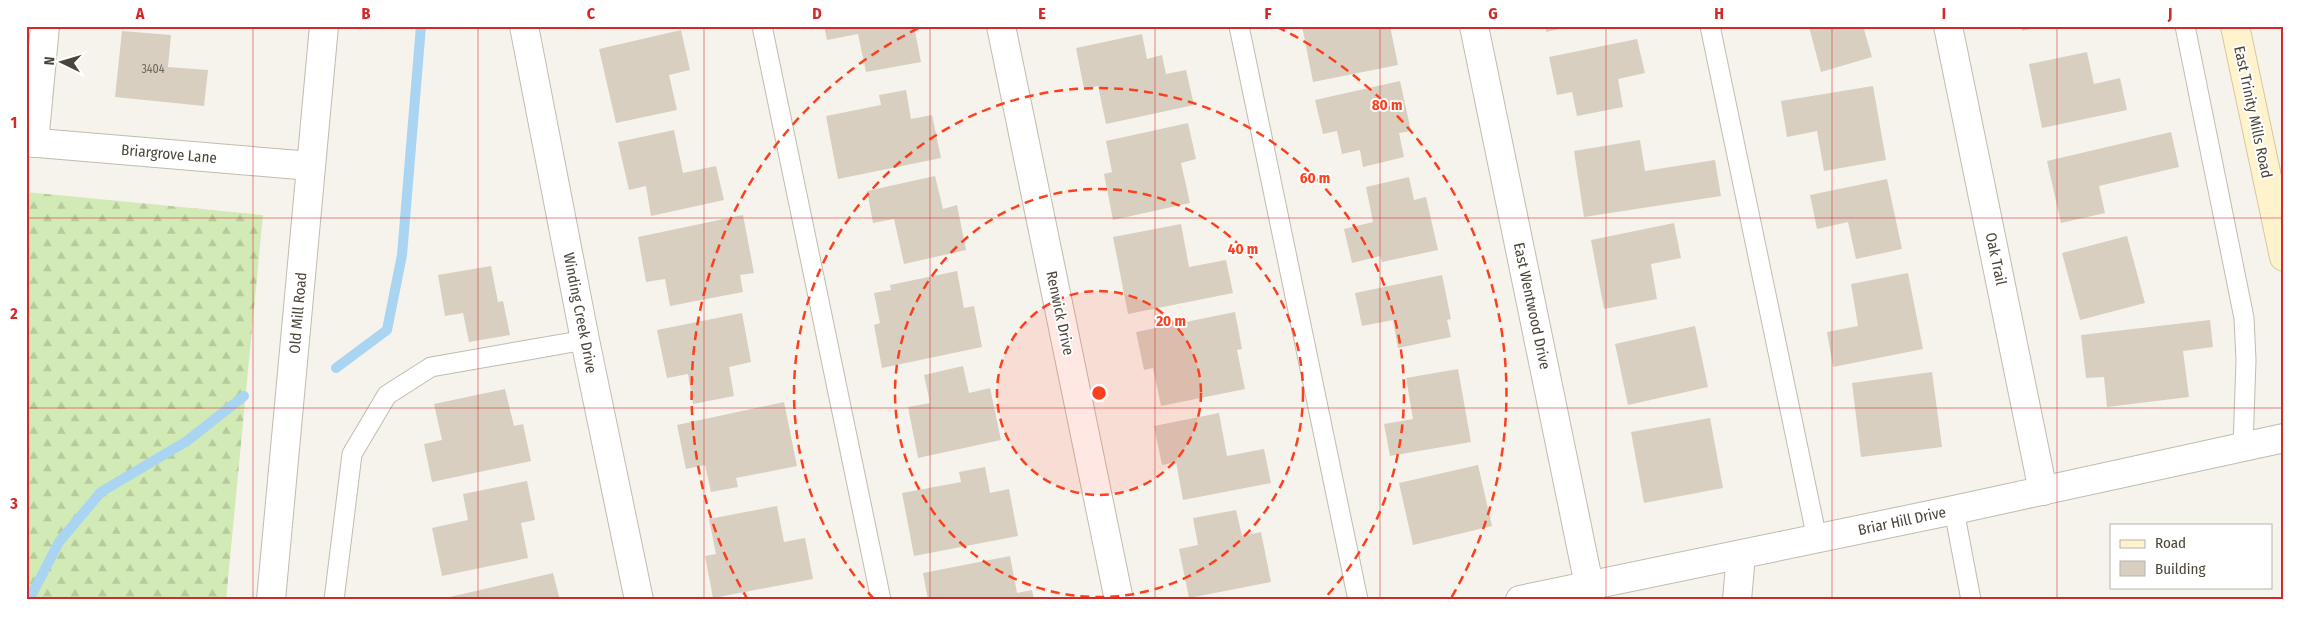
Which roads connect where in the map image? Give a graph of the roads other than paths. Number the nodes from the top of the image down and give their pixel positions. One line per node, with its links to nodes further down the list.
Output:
1 (45, 26): 12 (street)
2 (324, 26): 13 (street, Old Mill Road)
3 (524, 26): 15 (street, Winding Creek Drive)
4 (762, 26): 26 (lane)
5 (1001, 26): 27 (street, Renwick Drive)
6 (1239, 26): 28 (lane)
7 (1474, 26): 22 (street, East Wentwood Drive)
8 (1710, 26): 20 (lane)
9 (1948, 26): 18 (street, Oak Trail)
10 (2185, 26): 17 (lane)
11 (2235, 26): 14 (main road, East Trinity Mills Road)
12 (30, 143): 13 (street, Briargrove Lane)
13 (311, 166): 23 (street, Old Mill Road)
14 (2284, 257)
15 (584, 340): 24 (lane); 25 (street, Winding Creek Drive)
16 (2284, 438): 17 (street, Briar Hill Drive)
17 (2243, 447): 18 (street, Briar Hill Drive)
18 (2043, 491): 19 (street, Briar Hill Drive)
19 (1954, 510): 20 (street, Briar Hill Drive); 31 (lane)
20 (1817, 539): 21 (street, Briar Hill Drive)
21 (1741, 555): 22 (street, Briar Hill Drive); 30 (street)
22 (1589, 585): 29 (street, Briar Hill Drive)
23 (271, 600)
24 (334, 600)
25 (639, 600)
26 (880, 600)
27 (1119, 600)
28 (1358, 600)
29 (1520, 600)
30 (1736, 600)
31 (1971, 600)

